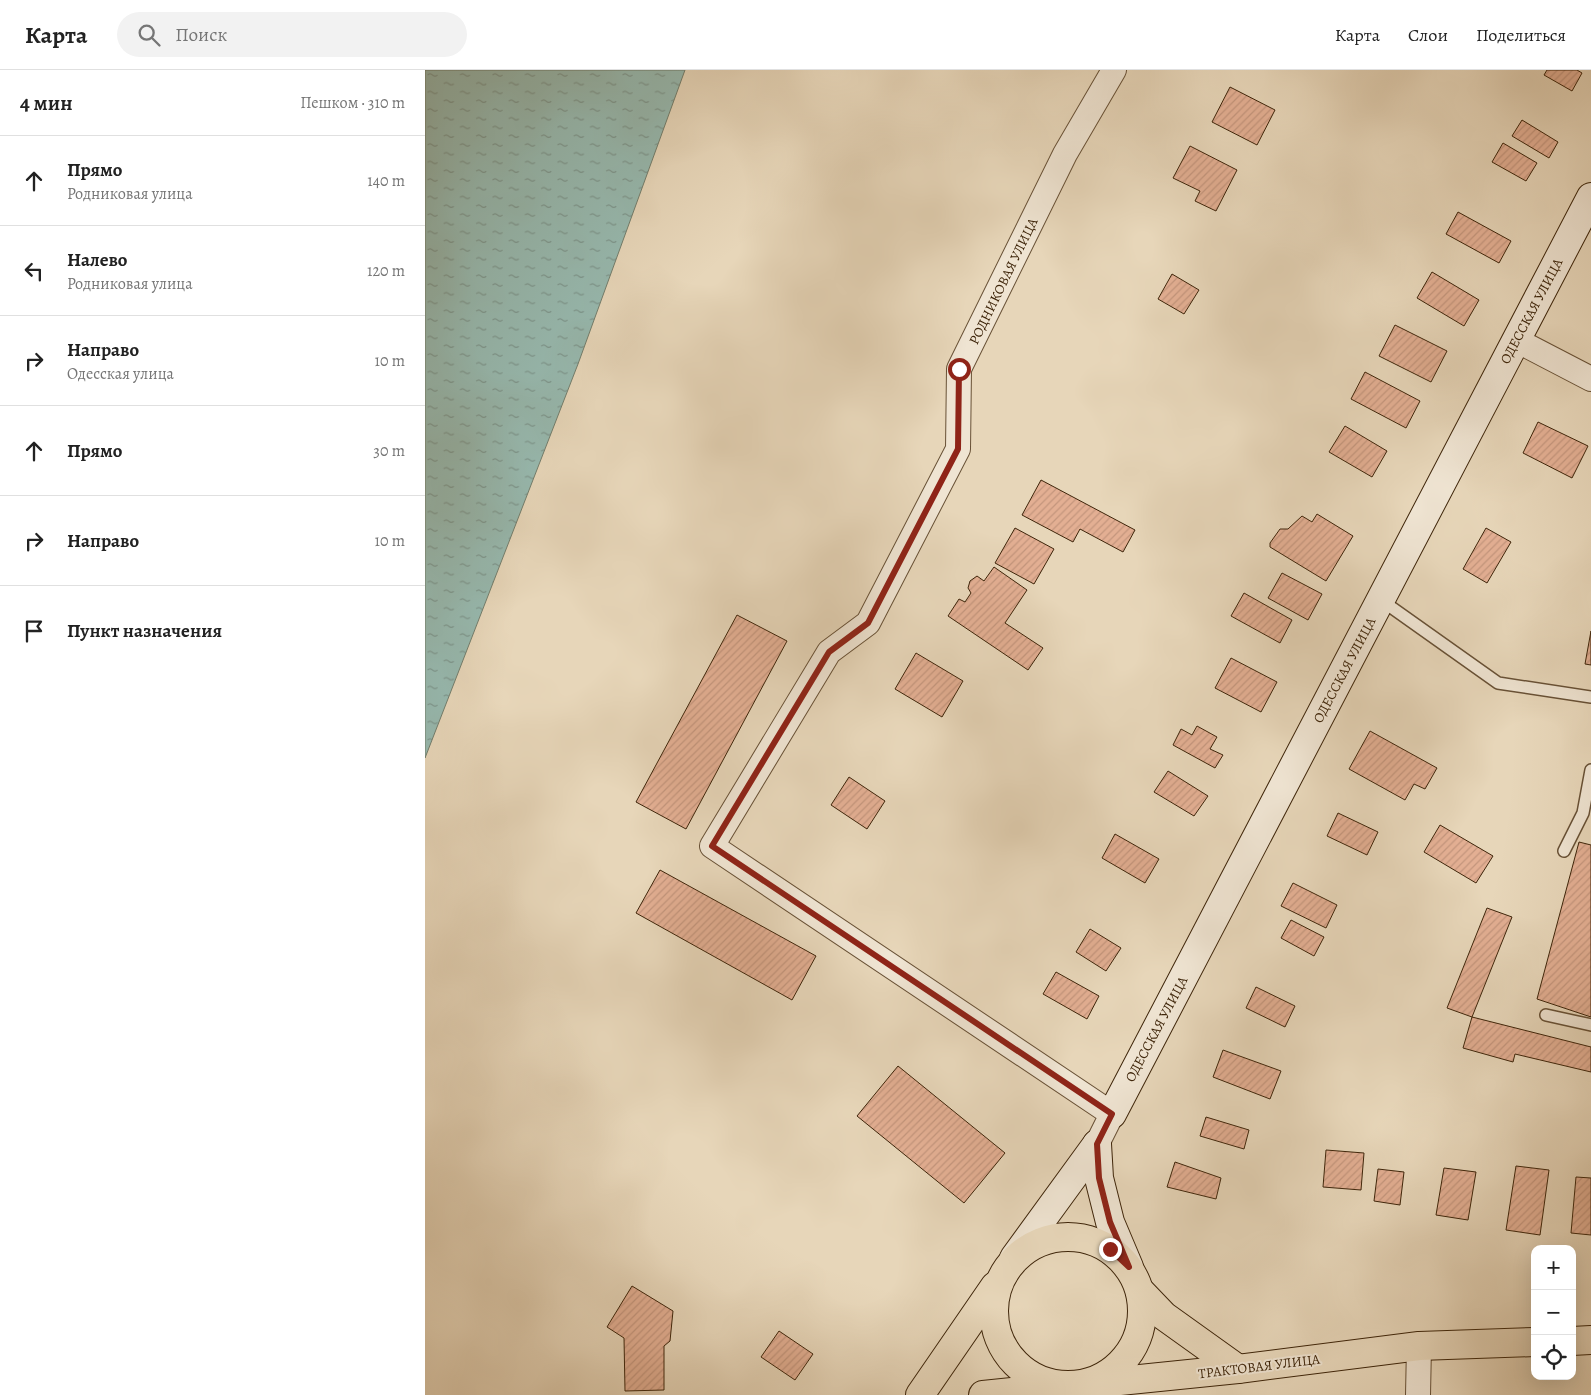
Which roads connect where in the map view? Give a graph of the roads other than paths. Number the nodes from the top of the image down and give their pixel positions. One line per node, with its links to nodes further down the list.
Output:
1 (1114, 70): 13 (street, РОДНИКОВАЯ УЛИЦА)
2 (1591, 197): 3 (main road, ОДЕССКАЯ УЛИЦА)
3 (1516, 340): 4 (street); 5 (main road, ОДЕССКАЯ УЛИЦА)
4 (1591, 379)
5 (1381, 600): 6 (lane); 13 (main road, ОДЕССКАЯ УЛИЦА)
6 (1591, 697)
7 (1591, 770): 9 (lane)
8 (1591, 816): 9 (lane)
9 (1577, 824): 10 (lane)
10 (1564, 851)
11 (1546, 1015): 12 (lane)
12 (1591, 1025)
13 (1112, 1114): 14 (street, ОДЕССКАЯ УЛИЦА)
14 (1097, 1144): 15 (main road); 16 (main road)
15 (1006, 1269): 16 (main road); 22 (main road); 23 (main road)
16 (1134, 1279): 21 (main road); 22 (main road)
17 (1591, 1340): 18 (main road)
18 (1576, 1341)
19 (1531, 1342): 20 (main road, ТРАКТОВАЯ УЛИЦА)
20 (1419, 1346): 21 (main road, ТРАКТОВАЯ УЛИЦА); 25 (street)
21 (1238, 1369): 22 (main road, ТРАКТОВАЯ УЛИЦА)
22 (1075, 1386): 24 (main road, ТРАКТОВАЯ УЛИЦА)
23 (920, 1395)
24 (983, 1395)
25 (1418, 1395)

